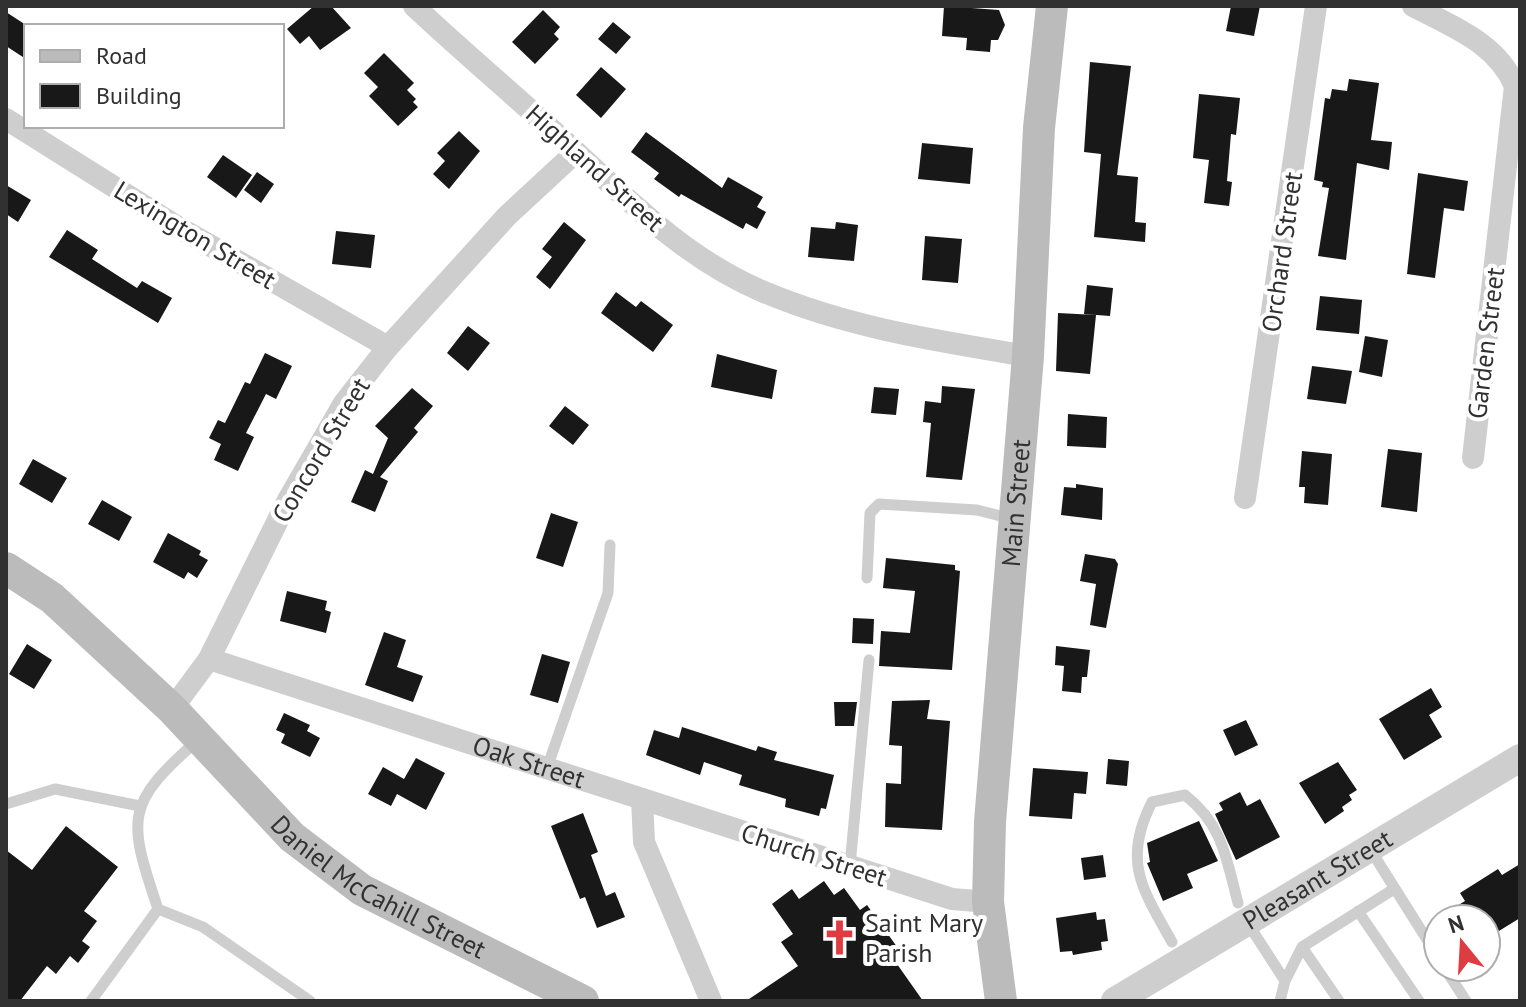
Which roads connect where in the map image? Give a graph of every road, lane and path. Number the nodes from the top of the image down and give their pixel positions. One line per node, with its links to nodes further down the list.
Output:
1 (414, 6): 6 (street, Highland Street)
2 (1052, 6): 8 (main road, Main Street)
3 (1316, 6): 10 (street, Orchard Street)
4 (1413, 6): 9 (street, Garden Street)
5 (6, 119): 7 (street, Lexington Street)
6 (576, 152): 7 (street, Concord Street); 8 (street, Highland Street)
7 (388, 347): 15 (street, Concord Street)
8 (1028, 356): 11 (main road, Main Street)
9 (1473, 458)
10 (1245, 498)
11 (1012, 519): 14 (lane); 27 (main road, Main Street)
12 (610, 545): 20 (lane)
13 (6, 568): 17 (main road)
14 (867, 578)
15 (209, 659): 17 (street, Concord Street); 20 (street, Oak Street)
16 (869, 660): 25 (lane)
17 (172, 709): 18 (main road)
18 (200, 738): 23 (lane); 38 (main road, Daniel McCahill Street)
19 (1520, 758): 24 (street, Pleasant Street)
20 (547, 768): 21 (street, Oak Street)
21 (642, 799): 25 (street, Church Street); 39 (street)
22 (6, 804): 23 (lane)
23 (140, 806): 28 (lane)
24 (1370, 849): 26 (lane); 30 (street, Pleasant Street)
25 (850, 866): 27 (street, Church Street)
26 (1394, 889): 29 (lane); 31 (lane)
27 (988, 902): 40 (main road, Main Street)
28 (158, 909): 36 (lane); 37 (lane)
29 (1358, 911): 33 (lane); 44 (lane)
30 (1243, 912): 32 (lane); 34 (lane); 41 (street, Pleasant Street)
31 (1422, 932)
32 (1172, 942)
33 (1302, 947): 34 (lane); 43 (lane)
34 (1285, 981): 42 (lane)
35 (1454, 983): 45 (lane)
36 (91, 1001)
37 (310, 1001)
38 (583, 1001)
39 (711, 1001)
40 (1001, 1001)
41 (1115, 1001)
42 (1280, 1001)
43 (1339, 1001)
44 (1419, 1001)
45 (1466, 1001)

